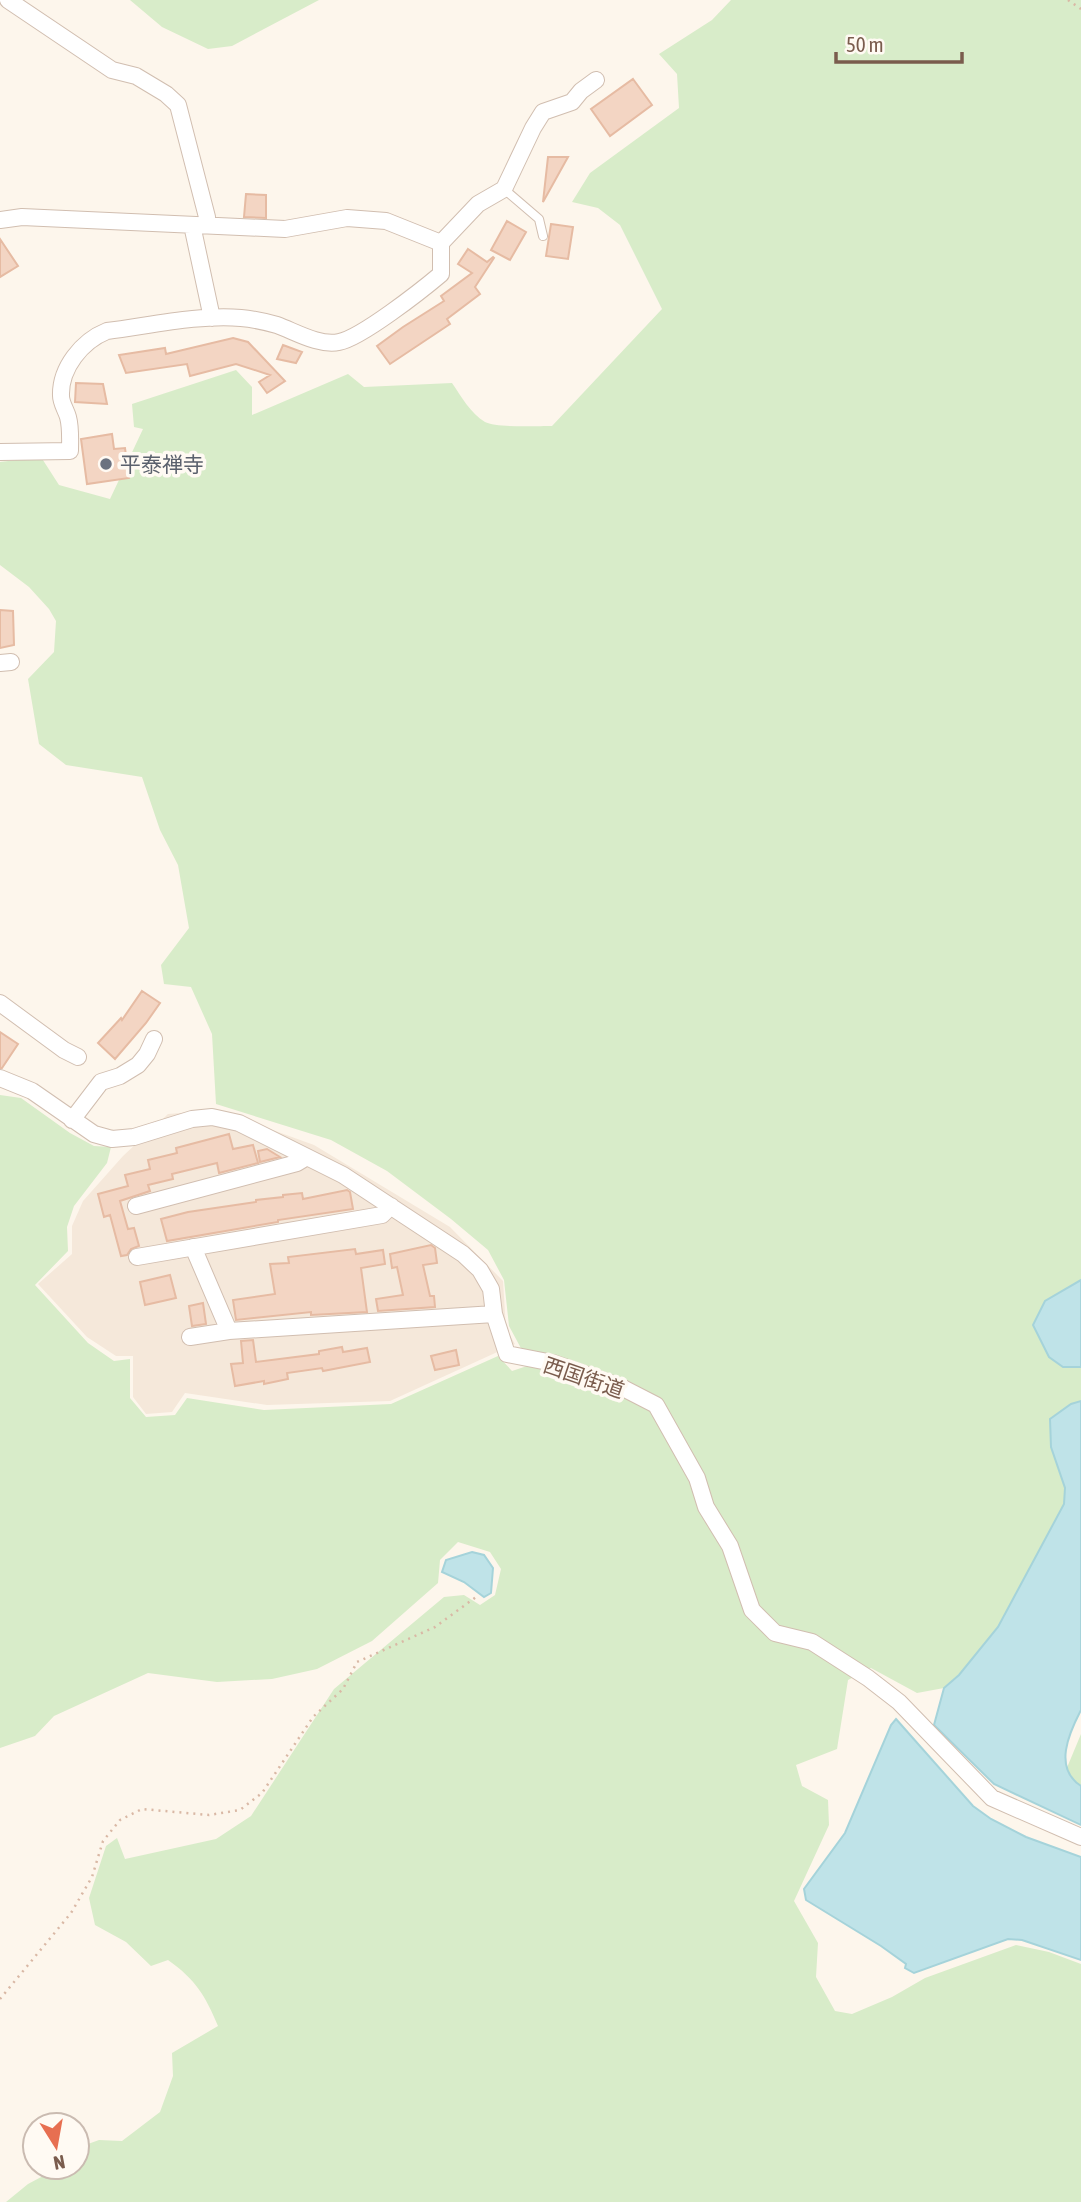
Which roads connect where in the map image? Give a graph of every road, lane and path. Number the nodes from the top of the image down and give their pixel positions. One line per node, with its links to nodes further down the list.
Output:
1 (8, 0): 7 (street)
2 (1068, 0): 3 (path)
3 (1081, 9)
4 (596, 80): 5 (street)
5 (504, 189): 8 (lane); 9 (street)
6 (0, 220): 7 (street)
7 (200, 225): 9 (street); 10 (street)
8 (543, 236)
9 (441, 243): 10 (street)
10 (212, 318): 11 (street)
11 (0, 452)
12 (0, 1003): 14 (street)
13 (154, 1040): 16 (street)
14 (78, 1057)
15 (0, 1078): 16 (street, 西国街道)
16 (72, 1120): 17 (street, 西国街道)
17 (307, 1157): 18 (street); 19 (street, 西国街道)
18 (136, 1206)
19 (391, 1206): 20 (street); 22 (street, 西国街道)
20 (193, 1247): 21 (street); 23 (street)
21 (137, 1257)
22 (494, 1314): 23 (street); 26 (street, 西国街道)
23 (229, 1331): 24 (street)
24 (190, 1337)
25 (476, 1597): 27 (path)
26 (1081, 1837)
27 (0, 1999)

